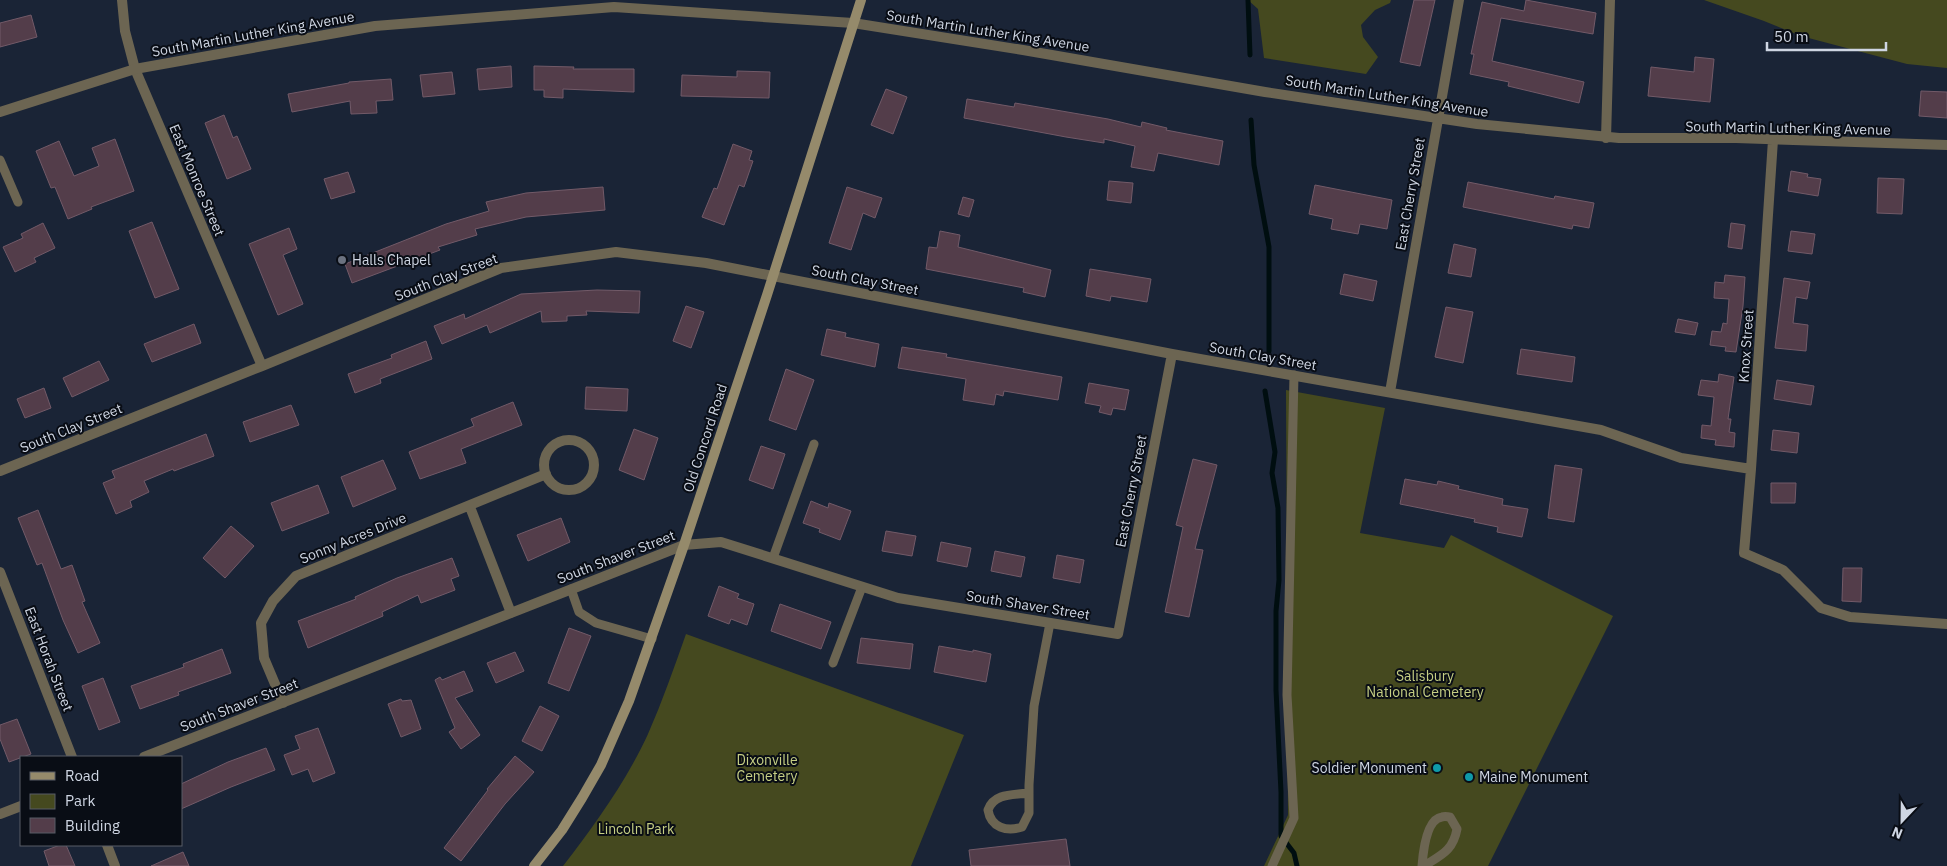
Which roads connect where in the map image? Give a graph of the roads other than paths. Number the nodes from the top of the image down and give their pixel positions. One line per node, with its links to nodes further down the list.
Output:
1 (122, 0): 6 (street, East Monroe Street)
2 (861, 0): 5 (main road, Old Concord Road)
3 (1459, 0): 8 (street, East Cherry Street)
4 (1610, 0): 9 (street)
5 (853, 23): 6 (street, South Martin Luther King Avenue); 8 (street, South Martin Luther King Avenue); 14 (main road, Old Concord Road)
6 (135, 69): 7 (street, South Martin Luther King Avenue); 16 (street, East Monroe Street)
7 (0, 112)
8 (1437, 119): 9 (street, South Martin Luther King Avenue); 18 (street, East Cherry Street)
9 (1606, 138): 10 (street, South Martin Luther King Avenue)
10 (1773, 140): 11 (street, South Martin Luther King Avenue); 20 (street, Knox Street)
11 (1947, 145)
12 (0, 160): 13 (lane)
13 (18, 202)
14 (773, 275): 15 (street, South Clay Street); 16 (street, South Clay Street); 24 (main road, Old Concord Road)
15 (1172, 354): 17 (street, South Clay Street); 32 (street, East Cherry Street)
16 (262, 366): 21 (street, South Clay Street)
17 (1294, 376): 18 (street, South Clay Street); 44 (lane)
18 (1390, 392): 20 (street, South Clay Street)
19 (814, 444): 25 (lane)
20 (1751, 469): 31 (street, Knox Street)
21 (0, 471)
22 (546, 474): 22 (street); 23 (street, Sonny Acres Drive)
23 (470, 507): 29 (street); 35 (street, Sonny Acres Drive)
24 (684, 545): 25 (street, South Shaver Street); 28 (street, South Shaver Street); 33 (main road, Old Concord Road)
25 (773, 558): 27 (street, South Shaver Street)
26 (0, 572): 36 (street, East Horah Street)
27 (862, 587): 30 (street, South Shaver Street); 34 (lane)
28 (571, 589): 29 (street, South Shaver Street); 33 (lane)
29 (511, 613): 35 (street, South Shaver Street)
30 (1050, 623): 32 (street, South Shaver Street); 38 (lane)
31 (1947, 624)
32 (1118, 634)
33 (652, 639): 43 (main road, Old Concord Road)
34 (832, 663)
35 (283, 703): 37 (street, South Shaver Street)
36 (72, 756)
37 (147, 756)
38 (1029, 793): 38 (lane)
39 (20, 806): 40 (street)
40 (0, 814)
41 (107, 846): 42 (street)
42 (115, 866)
43 (534, 866)
44 (1272, 866)
45 (1423, 866): 45 (lane)

